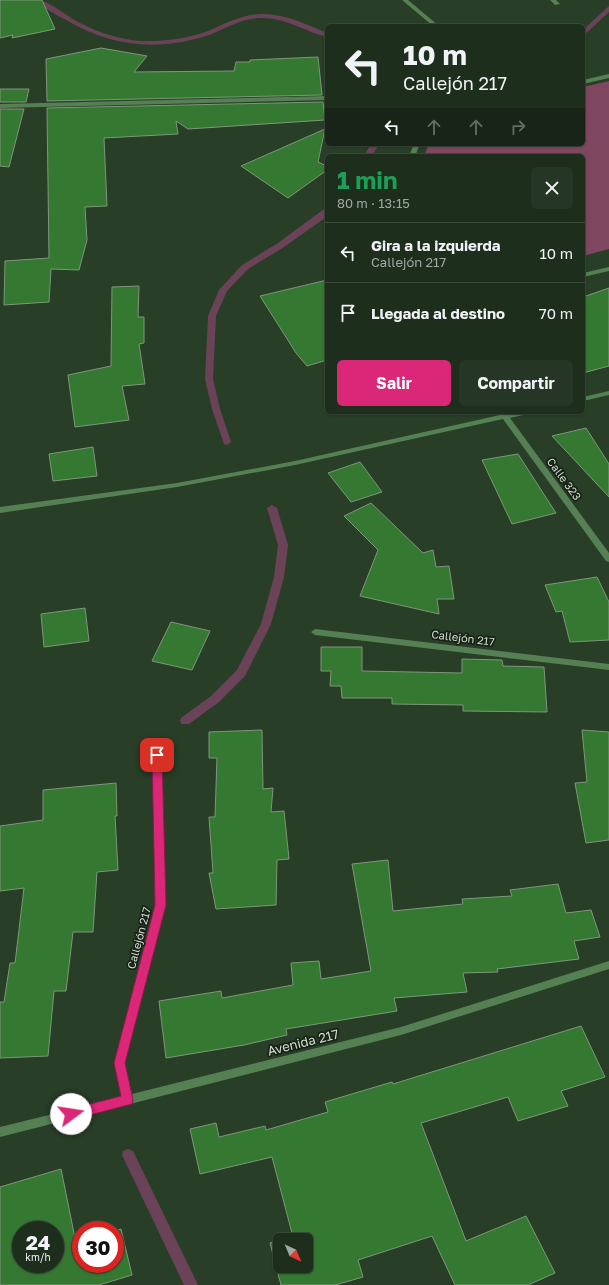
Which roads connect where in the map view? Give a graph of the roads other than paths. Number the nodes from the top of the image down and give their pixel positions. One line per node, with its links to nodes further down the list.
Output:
1 (405, 0): 2 (street)
2 (434, 24)
3 (609, 76): 4 (street)
4 (585, 82)
5 (325, 98): 6 (street)
6 (0, 106)
7 (609, 269): 8 (street)
8 (585, 275)
9 (609, 393): 10 (street)
10 (585, 399)
11 (503, 414): 12 (street); 13 (street, Calle 323)
12 (0, 510)
13 (609, 559)
14 (315, 632): 15 (street, Callejón 217)
15 (609, 667)
16 (157, 755): 18 (street, Callejón 217)
17 (609, 965): 18 (street, Avenida 217)
18 (128, 1100): 19 (street, Avenida 217)
19 (0, 1132)

